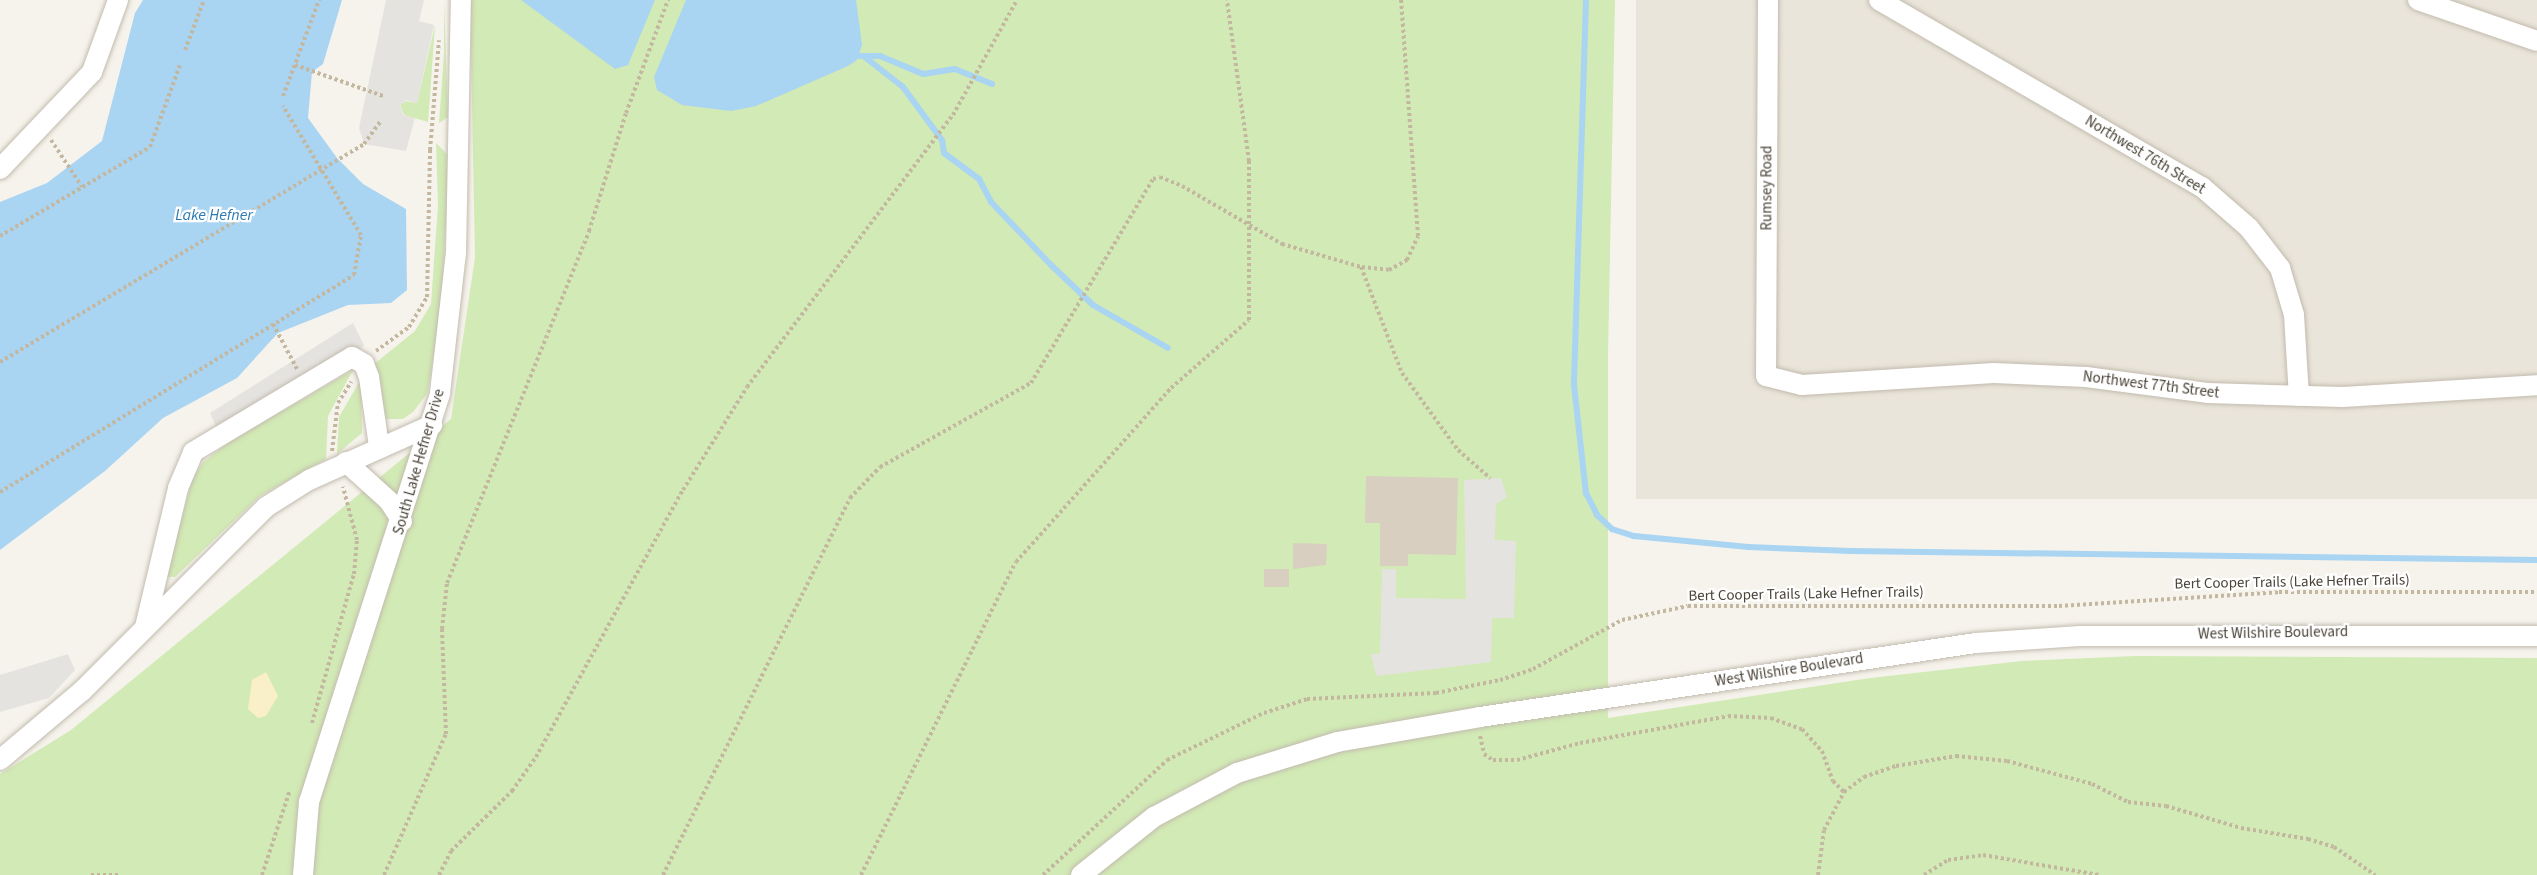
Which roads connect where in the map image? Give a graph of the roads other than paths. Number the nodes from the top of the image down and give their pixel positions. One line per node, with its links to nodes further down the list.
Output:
1 (118, 0): 7 (street)
2 (461, 0): 11 (street, South Lake Hefner Drive)
3 (1768, 0): 8 (street, Rumsey Road)
4 (1879, 0): 10 (street, Northwest 76th Street)
5 (2418, 0): 6 (street)
6 (2537, 41)
7 (0, 169)
8 (1766, 376): 10 (street, Northwest 77th Street)
9 (2537, 386): 10 (street, Northwest 77th Street)
10 (2299, 396)
11 (432, 425): 12 (street); 14 (street, South Lake Hefner Drive)
12 (379, 446): 13 (street); 15 (street)
13 (339, 457): 14 (street); 15 (street)
14 (402, 521): 18 (street, South Lake Hefner Drive)
15 (144, 628): 17 (street)
16 (2537, 636): 19 (street, West Wilshire Boulevard)
17 (0, 760)
18 (303, 875)
19 (1081, 875)

